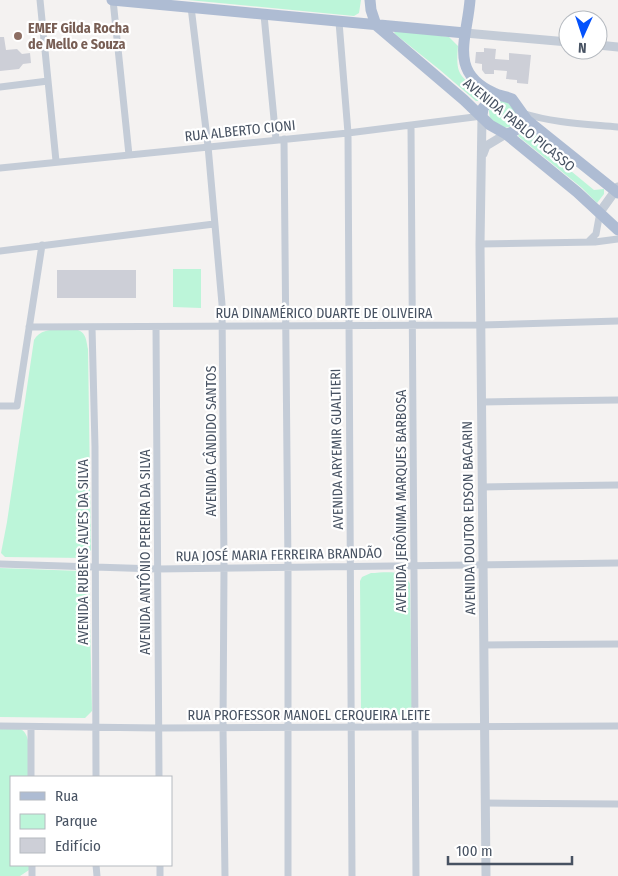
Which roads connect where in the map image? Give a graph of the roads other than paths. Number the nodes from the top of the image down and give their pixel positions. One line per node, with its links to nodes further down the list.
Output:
1 (40, 0): 11 (street)
2 (113, 0): 5 (main road); 22 (street)
3 (370, 0): 8 (main road)
4 (470, 0): 9 (main road, AVENIDA PABLO PICASSO)
5 (191, 8): 6 (main road); 21 (street, AVENIDA CÂNDIDO SANTOS)
6 (264, 15): 7 (main road); 20 (street)
7 (339, 22): 8 (main road); 18 (street, AVENIDA ARYEMIR GUALTIERI)
8 (376, 24): 9 (main road); 14 (main road, AVENIDA PABLO PICASSO)
9 (465, 32): 10 (street); 13 (main road, AVENIDA PABLO PICASSO)
10 (558, 41)
11 (48, 81): 12 (street); 23 (street)
12 (0, 87)
13 (496, 94): 14 (main road); 15 (main road, AVENIDA PABLO PICASSO)
14 (482, 116): 16 (street, RUA ALBERTO CIONI); 19 (main road, AVENIDA PABLO PICASSO); 24 (street, AVENIDA DOUTOR EDSON BACARIN)
15 (524, 116): 17 (street); 19 (main road); 26 (main road, AVENIDA PABLO PICASSO)
16 (411, 126): 18 (street, RUA ALBERTO CIONI); 40 (street, AVENIDA JERÔNIMA MARQUES BARBOSA)
17 (618, 127)
18 (348, 133): 20 (street, RUA ALBERTO CIONI); 39 (street, AVENIDA ARYEMIR GUALTIERI)
19 (506, 134): 24 (street); 27 (main road, AVENIDA PABLO PICASSO)
20 (280, 140): 21 (street, RUA ALBERTO CIONI); 38 (street)
21 (208, 146): 22 (street, RUA ALBERTO CIONI); 28 (street, AVENIDA CÂNDIDO SANTOS)
22 (128, 155): 23 (street, RUA ALBERTO CIONI)
23 (56, 161): 25 (street, RUA ALBERTO CIONI)
24 (481, 162): 32 (street, AVENIDA DOUTOR EDSON BACARIN)
25 (0, 168)
26 (617, 190): 27 (street)
27 (600, 212): 29 (main road, AVENIDA PABLO PICASSO); 31 (street)
28 (214, 224): 33 (street); 37 (street, AVENIDA CÂNDIDO SANTOS)
29 (618, 230)
30 (618, 240): 31 (street)
31 (588, 241): 32 (street)
32 (480, 244): 36 (street, AVENIDA DOUTOR EDSON BACARIN)
33 (42, 245): 34 (street); 41 (street)
34 (0, 251)
35 (618, 321): 36 (street, RUA DINAMÉRICO DUARTE DE OLIVEIRA)
36 (481, 325): 40 (street, RUA DINAMÉRICO DUARTE DE OLIVEIRA); 45 (street, AVENIDA DOUTOR EDSON BACARIN)
37 (222, 326): 38 (street, RUA DINAMÉRICO DUARTE DE OLIVEIRA); 43 (street, RUA DINAMÉRICO DUARTE DE OLIVEIRA); 56 (street, AVENIDA CÂNDIDO SANTOS)
38 (284, 326): 39 (street, RUA DINAMÉRICO DUARTE DE OLIVEIRA); 55 (street)
39 (348, 326): 40 (street, RUA DINAMÉRICO DUARTE DE OLIVEIRA); 52 (street, AVENIDA ARYEMIR GUALTIERI)
40 (412, 326): 53 (street, AVENIDA JERÔNIMA MARQUES BARBOSA)
41 (29, 327): 42 (street, RUA DINAMÉRICO DUARTE DE OLIVEIRA); 46 (street)
42 (92, 327): 43 (street, RUA DINAMÉRICO DUARTE DE OLIVEIRA); 54 (street, AVENIDA RUBENS ALVES DA SILVA)
43 (156, 327): 57 (street, AVENIDA ANTÔNIO PEREIRA DA SILVA)
44 (618, 400): 45 (street)
45 (482, 402): 48 (street, AVENIDA DOUTOR EDSON BACARIN)
46 (0, 406)
47 (618, 485): 48 (street)
48 (482, 486): 51 (street, AVENIDA DOUTOR EDSON BACARIN)
49 (618, 563): 51 (street, RUA JOSÉ MARIA FERREIRA BRANDÃO)
50 (0, 564): 54 (street, RUA JOSÉ MARIA FERREIRA BRANDÃO)
51 (483, 565): 53 (street, RUA JOSÉ MARIA FERREIRA BRANDÃO); 59 (street, AVENIDA DOUTOR EDSON BACARIN)
52 (351, 566): 53 (street, RUA JOSÉ MARIA FERREIRA BRANDÃO); 55 (street, RUA JOSÉ MARIA FERREIRA BRANDÃO); 69 (street, AVENIDA ARYEMIR GUALTIERI)
53 (414, 566): 64 (street, AVENIDA JERÔNIMA MARQUES BARBOSA)
54 (95, 567): 57 (street, RUA JOSÉ MARIA FERREIRA BRANDÃO); 63 (street, AVENIDA RUBENS ALVES DA SILVA)
55 (288, 567): 56 (street, RUA JOSÉ MARIA FERREIRA BRANDÃO); 68 (street)
56 (224, 568): 57 (street, RUA JOSÉ MARIA FERREIRA BRANDÃO); 67 (street, AVENIDA CÂNDIDO SANTOS)
57 (157, 569): 66 (street, AVENIDA ANTÔNIO PEREIRA DA SILVA)
58 (618, 644): 59 (street)
59 (484, 645): 65 (street, AVENIDA DOUTOR EDSON BACARIN)
60 (0, 726): 62 (street, RUA PROFESSOR MANOEL CERQUEIRA LEITE)
61 (618, 726): 65 (street, RUA PROFESSOR MANOEL CERQUEIRA LEITE)
62 (31, 727): 63 (street, RUA PROFESSOR MANOEL CERQUEIRA LEITE); 70 (street)
63 (96, 727): 66 (street, RUA PROFESSOR MANOEL CERQUEIRA LEITE); 71 (street, AVENIDA RUBENS ALVES DA SILVA)
64 (415, 727): 65 (street, RUA PROFESSOR MANOEL CERQUEIRA LEITE); 69 (street, RUA PROFESSOR MANOEL CERQUEIRA LEITE); 78 (street, AVENIDA JERÔNIMA MARQUES BARBOSA)
65 (484, 727): 73 (street, AVENIDA DOUTOR EDSON BACARIN)
66 (159, 728): 67 (street, RUA PROFESSOR MANOEL CERQUEIRA LEITE); 72 (street, AVENIDA ANTÔNIO PEREIRA DA SILVA)
67 (223, 728): 68 (street, RUA PROFESSOR MANOEL CERQUEIRA LEITE); 75 (street, AVENIDA CÂNDIDO SANTOS)
68 (287, 728): 69 (street, RUA PROFESSOR MANOEL CERQUEIRA LEITE); 76 (street)
69 (351, 728): 77 (street, AVENIDA ARYEMIR GUALTIERI)
70 (31, 776)
71 (96, 776)
72 (159, 776)
73 (485, 803): 74 (street); 79 (street, AVENIDA DOUTOR EDSON BACARIN)
74 (618, 804)
75 (225, 876)
76 (288, 876)
77 (352, 876)
78 (416, 876)
79 (485, 876)

